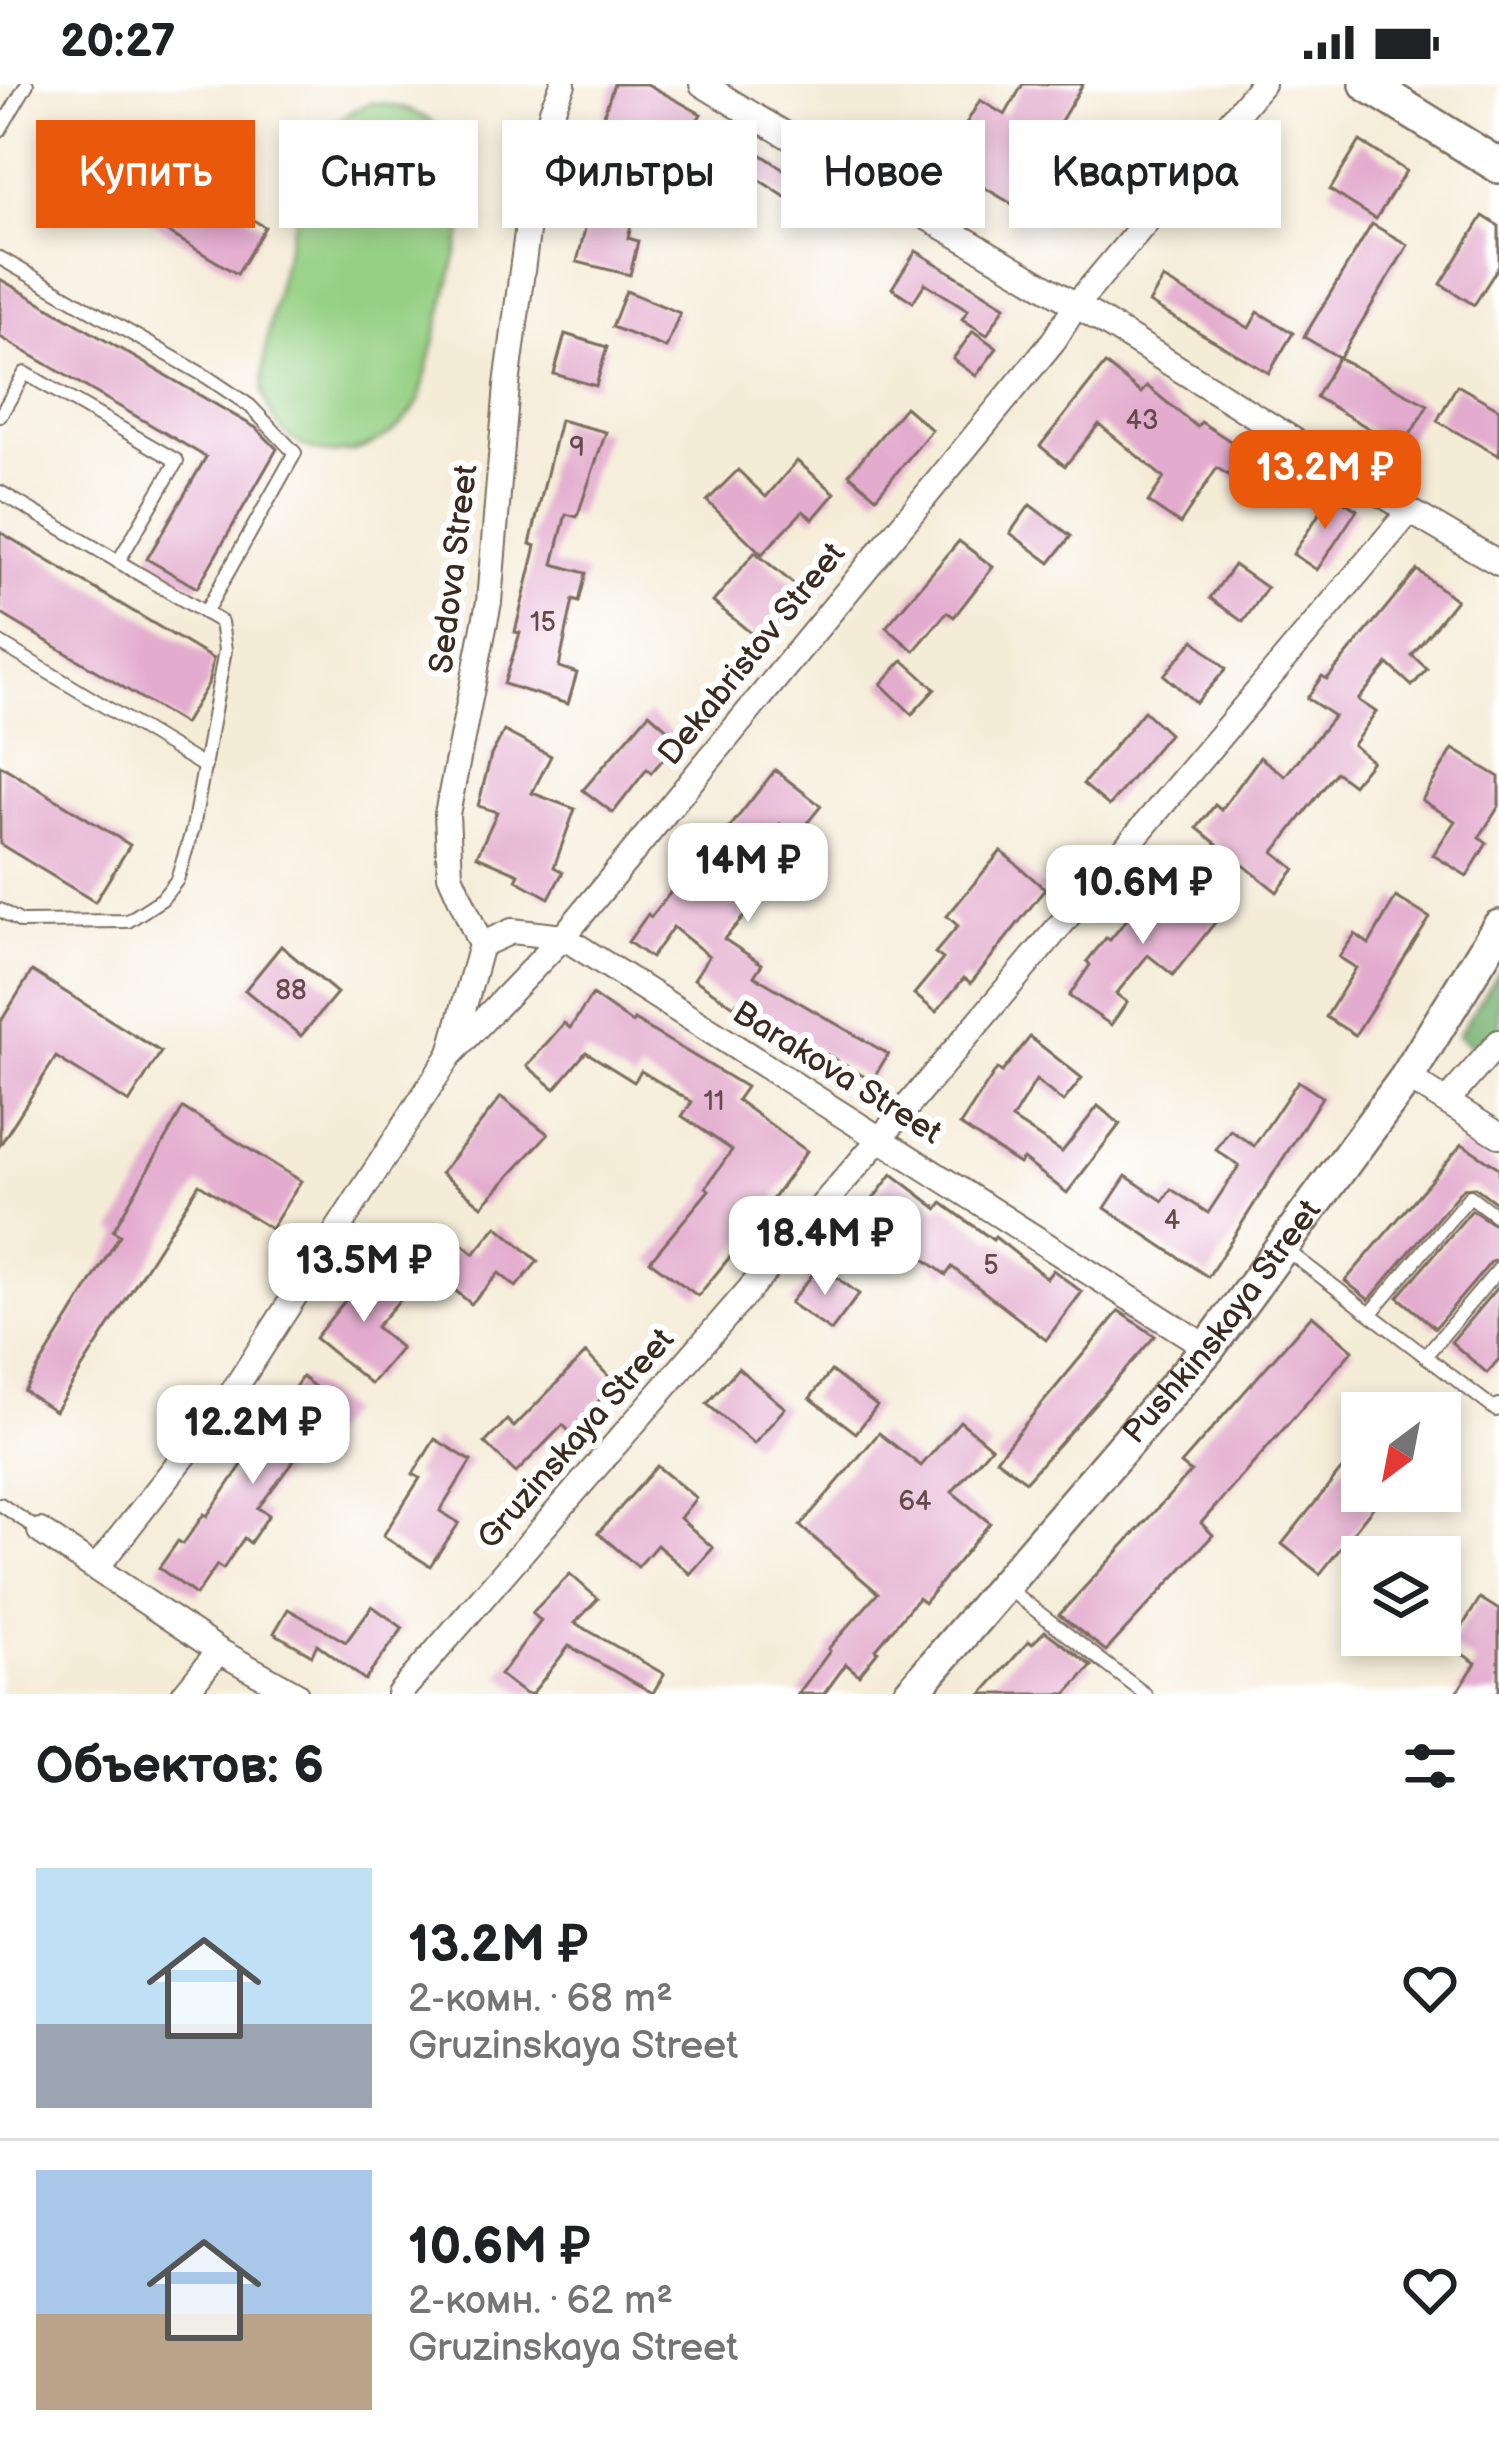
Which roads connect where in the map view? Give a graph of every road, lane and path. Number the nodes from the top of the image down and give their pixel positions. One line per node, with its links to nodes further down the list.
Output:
1 (27, 84): 6 (lane)
2 (563, 84): 21 (street, Sedova Street)
3 (702, 84): 9 (street)
4 (1262, 84): 9 (street, Dekabristov Street)
5 (1367, 84): 7 (street)
6 (0, 130)
7 (1499, 166)
8 (0, 258): 15 (lane)
9 (1076, 305): 12 (street); 20 (street, Dekabristov Street)
10 (0, 416): 13 (lane)
11 (0, 492): 13 (lane)
12 (1409, 512): 14 (street); 27 (street, Gruzinskaya Street)
13 (118, 562): 15 (lane)
14 (1499, 563)
15 (205, 614): 17 (lane)
16 (0, 643): 17 (lane)
17 (205, 767): 18 (lane)
18 (0, 910)
19 (1499, 927): 24 (street, Pushkinskaya Street)
20 (563, 937): 21 (street); 23 (street, Dekabristov Street); 27 (street, Barakova Street)
21 (481, 945): 23 (street)
22 (1499, 1042): 25 (street)
23 (450, 1055): 37 (street, Dekabristov Street)
24 (1407, 1077): 25 (street); 29 (street, Pushkinskaya Street)
25 (1447, 1102): 26 (street)
26 (1499, 1135)
27 (879, 1140): 32 (street, Barakova Street); 42 (street, Gruzinskaya Street)
28 (1499, 1217): 31 (lane)
29 (1284, 1248): 31 (lane); 32 (street, Pushkinskaya Street)
30 (1499, 1269): 33 (lane)
31 (1371, 1313): 33 (lane)
32 (1208, 1348): 38 (street, Pushkinskaya Street)
33 (1426, 1355): 34 (lane)
34 (1499, 1406)
35 (0, 1504): 36 (lane)
36 (40, 1531): 37 (street)
37 (97, 1567): 39 (street)
38 (1005, 1586): 43 (street, Pushkinskaya Street); 44 (lane)
39 (219, 1651): 40 (street); 41 (street)
40 (184, 1694)
41 (296, 1694)
42 (399, 1694)
43 (910, 1694)
44 (1145, 1694)

